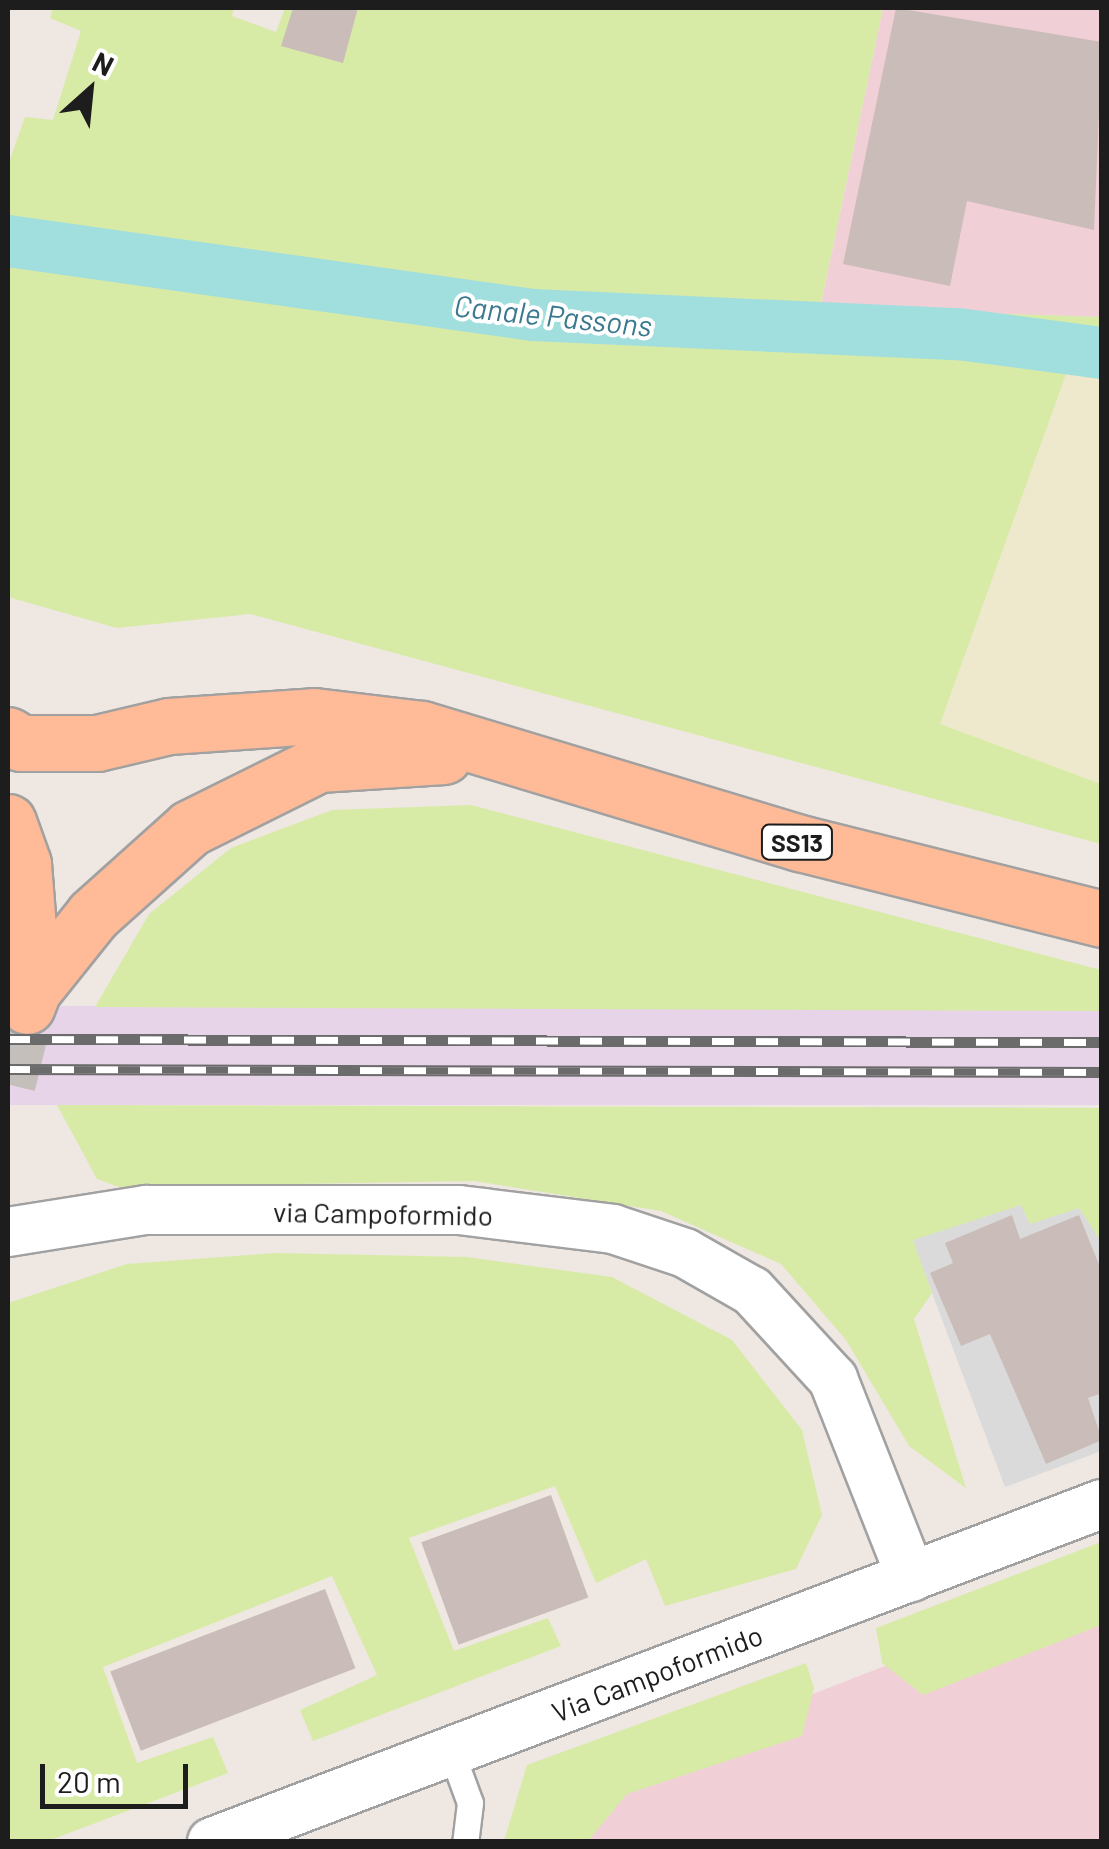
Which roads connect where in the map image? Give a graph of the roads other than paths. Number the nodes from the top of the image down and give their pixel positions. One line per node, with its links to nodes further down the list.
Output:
1 (8, 735): 2 (main road, SS13)
2 (496, 752): 3 (main road, SS13); 4 (main road, SS13 / SS13)
3 (8, 822)
4 (1102, 919)
5 (8, 1232): 7 (street, via Campoformido)
6 (1102, 1504): 7 (street, Via Campoformido)
7 (911, 1577): 8 (street, Via Campoformido)
8 (450, 1751): 9 (street, Via Campoformido); 10 (lane)
9 (212, 1842)
10 (465, 1842)

